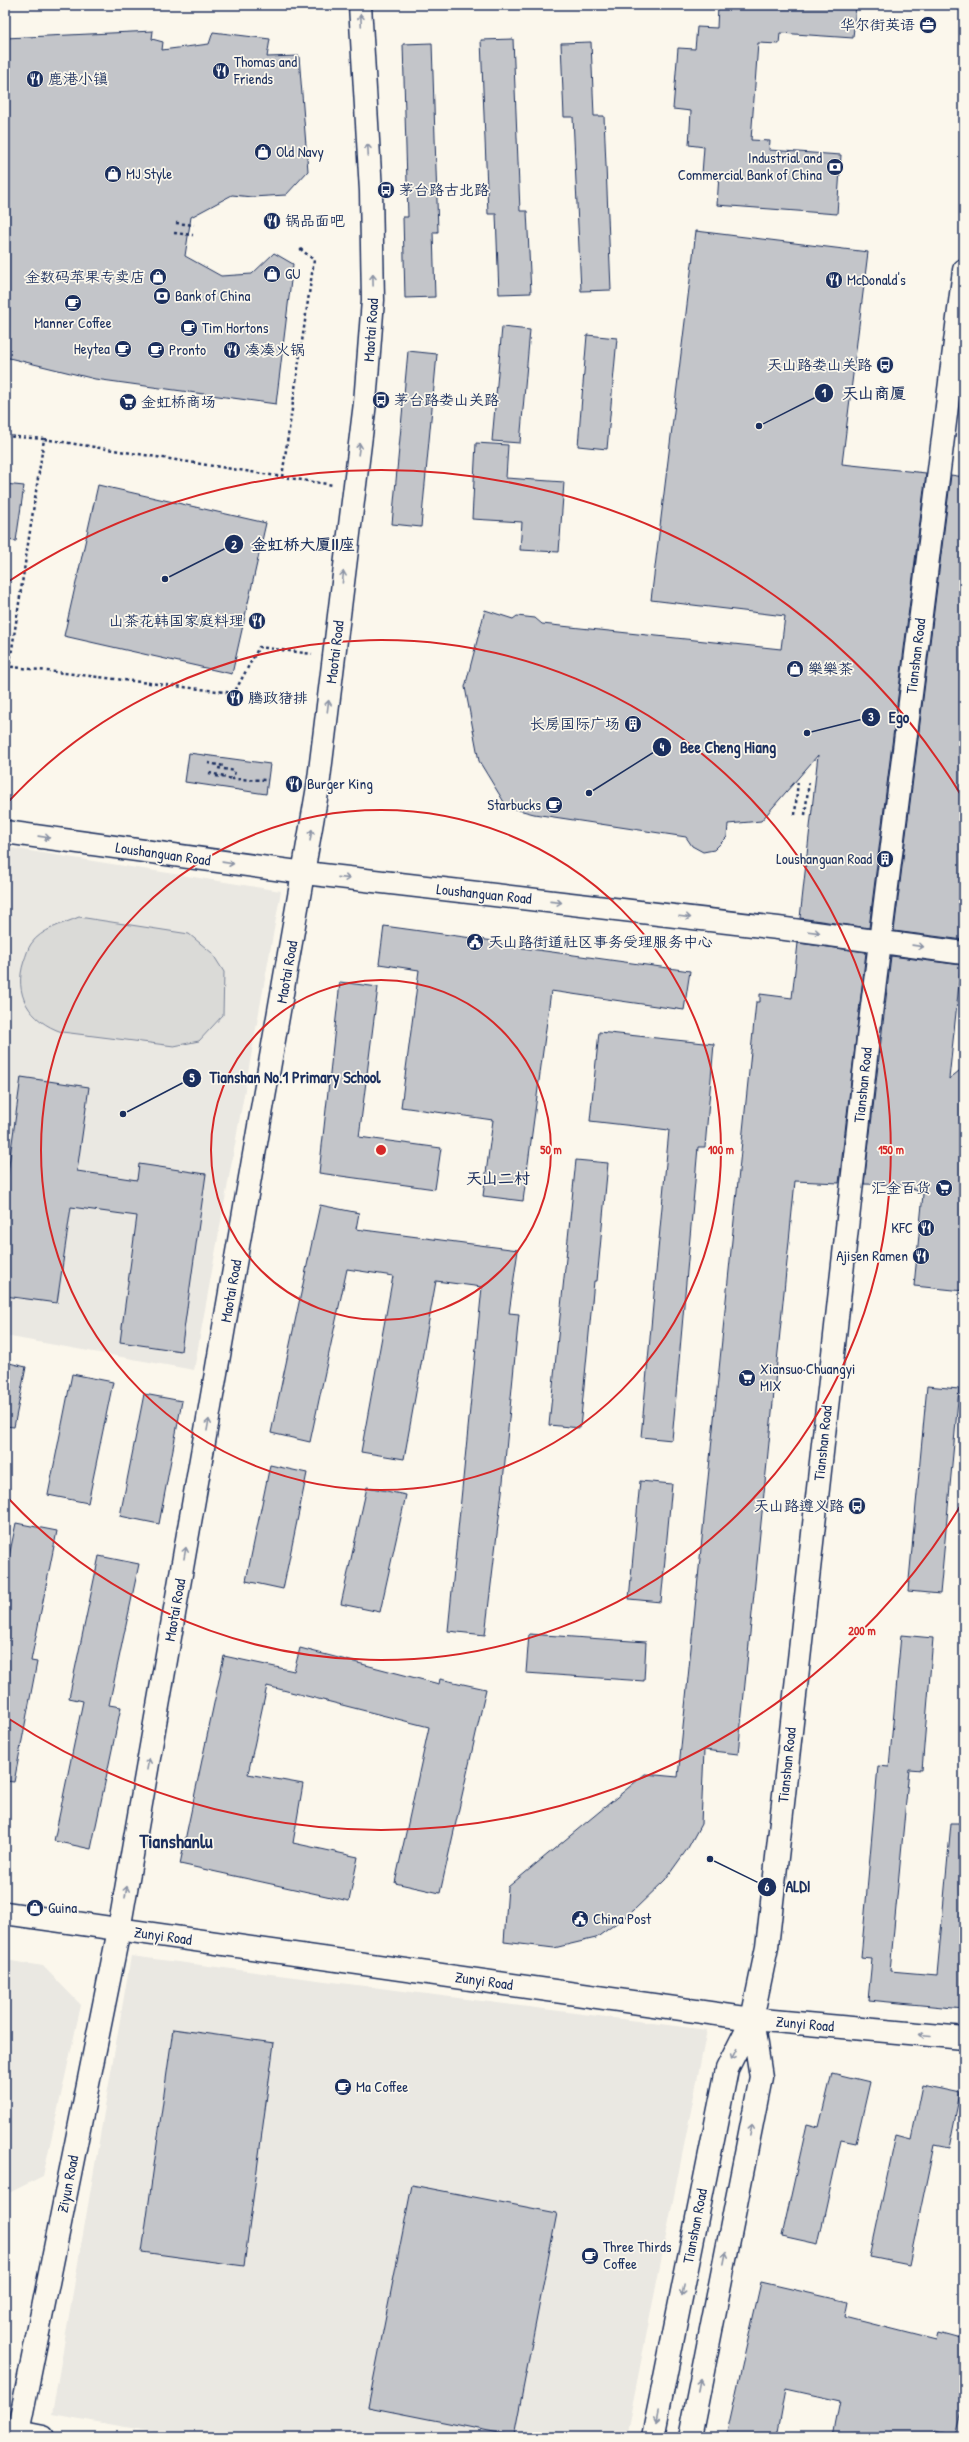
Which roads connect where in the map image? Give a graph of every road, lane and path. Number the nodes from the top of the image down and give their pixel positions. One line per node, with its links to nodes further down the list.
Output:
1 (360, 5): 11 (street, Maotai Road, one-way to 1)
2 (176, 222): 3 (path)
3 (194, 225)
4 (174, 233): 5 (path)
5 (192, 235)
6 (298, 247): 10 (path)
7 (964, 270): 30 (street, Tianshan Road)
8 (5, 436): 9 (path)
9 (44, 439): 10 (path); 14 (path)
10 (282, 477): 11 (path)
11 (353, 488): 12 (street, Maotai Road, one-way to 11)
12 (334, 657): 14 (path); 29 (street, Maotai Road, one-way to 12)
13 (5, 666): 14 (path)
14 (9, 666): 15 (path)
15 (5, 695)
16 (208, 763): 17 (path)
17 (224, 766)
18 (218, 768): 22 (path)
19 (209, 773): 21 (path)
20 (216, 776): 22 (path)
21 (225, 776)
22 (233, 779): 23 (path)
23 (268, 780)
24 (798, 780): 26 (path)
25 (809, 781): 27 (path)
26 (795, 814)
27 (805, 815)
28 (5, 832): 29 (street, Loushanguan Road, one-way to 29)
29 (305, 873): 30 (street, Loushanguan Road, one-way to 30); 33 (street, Maotai Road, one-way to 29)
30 (880, 941): 31 (street, Loushanguan Road, one-way to 31); 34 (street, Tianshan Road)
31 (964, 953)
32 (5, 1913): 33 (street, Zunyi Road)
33 (119, 1930): 34 (street, Zunyi Road); 36 (street, Ziyun Road)
34 (752, 2019): 35 (street, Zunyi Road, one-way to 34); 38 (street, Tianshan Road, one-way to 38); 39 (street, Tianshan Road, one-way to 34)
35 (964, 2038)
36 (17, 2435): 37 (street)
37 (44, 2437)
38 (653, 2437)
39 (690, 2437)

